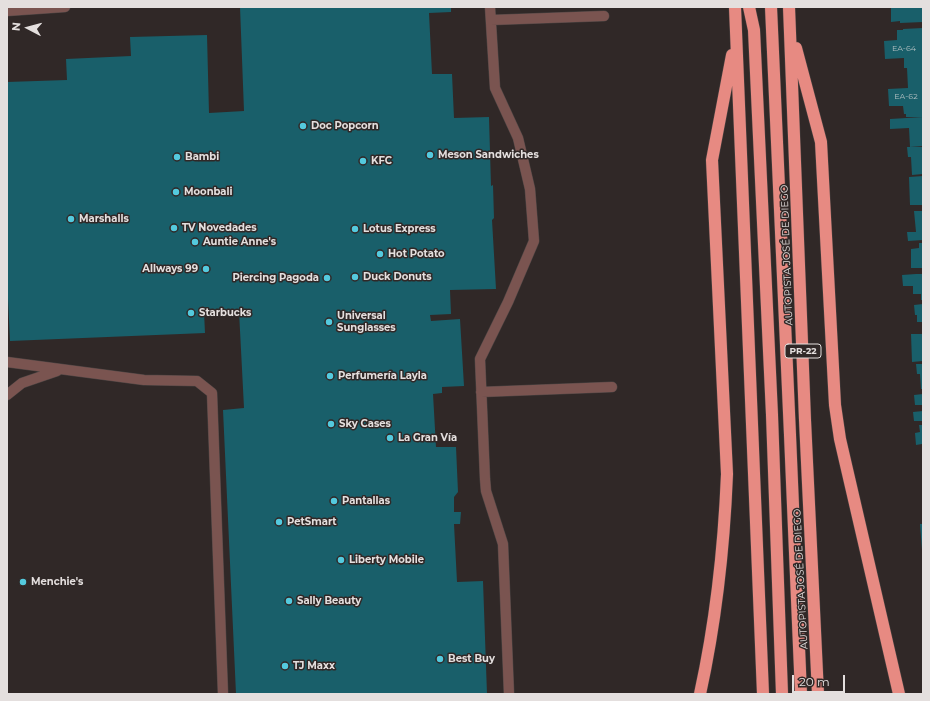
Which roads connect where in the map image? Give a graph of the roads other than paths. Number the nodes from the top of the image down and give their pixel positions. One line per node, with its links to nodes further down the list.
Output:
1 (65, 7): 7 (lane)
2 (490, 7): 9 (lane)
3 (735, 7): 11 (highway)
4 (749, 7): 21 (highway)
5 (771, 7): 22 (highway)
6 (789, 7): 10 (highway, AUTOPISTA JOSÉ DE DIEGO / PR-22)
7 (7, 11)
8 (604, 16): 9 (lane)
9 (491, 20): 15 (lane)
10 (790, 28): 23 (highway, AUTOPISTA JOSÉ DE DIEGO / PR-22); 24 (highway)
11 (736, 34): 19 (highway); 20 (highway)
12 (7, 362): 13 (lane)
13 (62, 369): 16 (lane); 17 (lane)
14 (612, 387): 15 (lane)
15 (481, 392): 18 (lane)
16 (7, 394)
17 (223, 694)
18 (510, 694)
19 (700, 694)
20 (763, 694)
21 (782, 694)
22 (800, 694)
23 (818, 694)
24 (899, 694)

